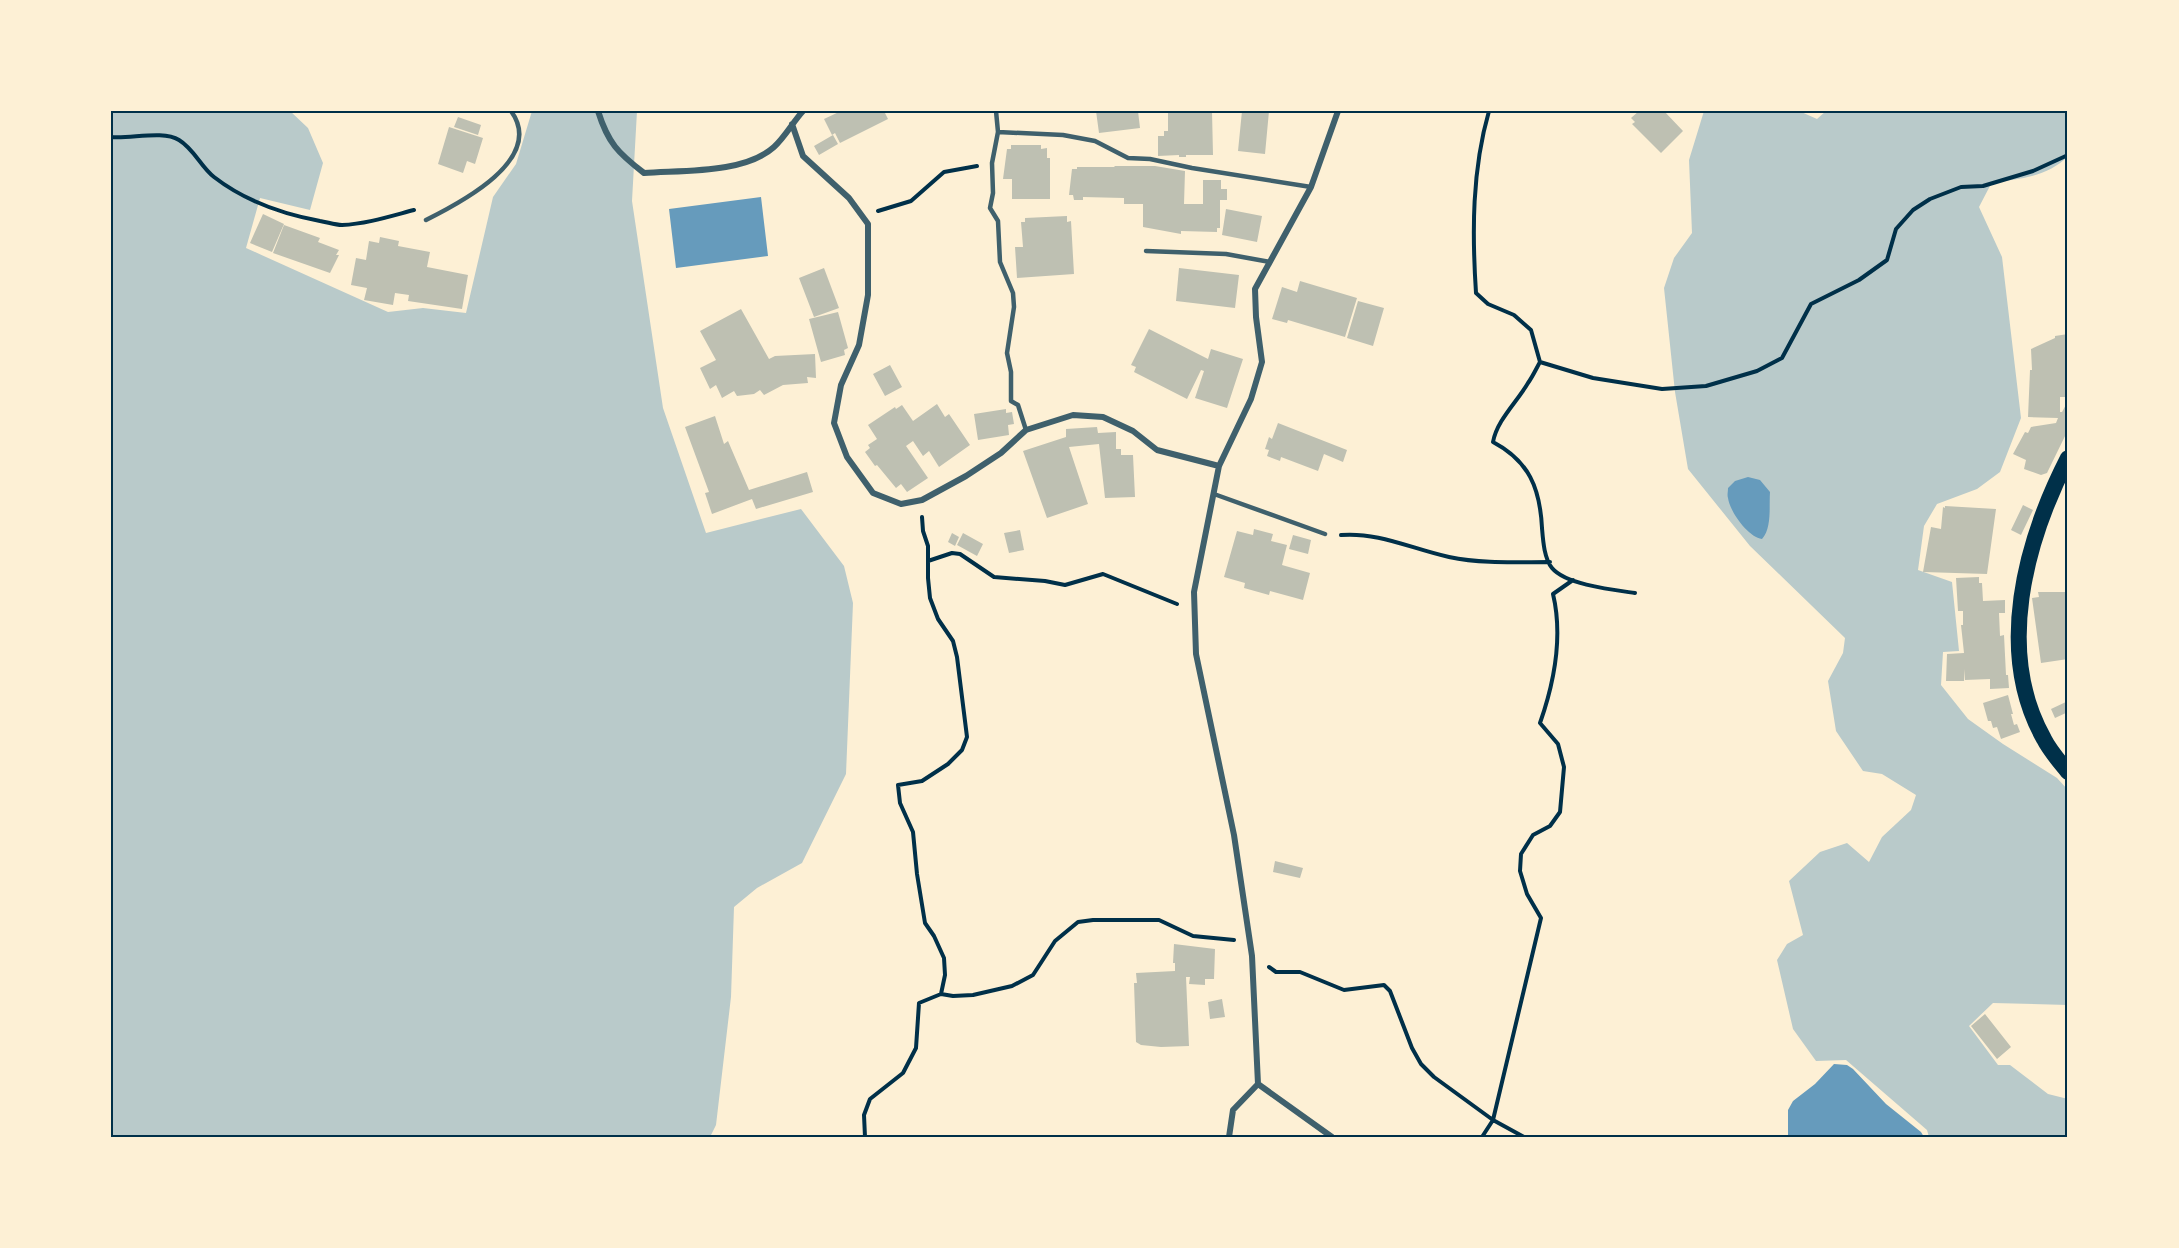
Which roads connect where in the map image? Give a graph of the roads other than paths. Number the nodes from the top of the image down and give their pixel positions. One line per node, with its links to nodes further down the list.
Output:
1 (511, 111): 9 (lane)
2 (598, 111): 6 (street)
3 (803, 111): 6 (street)
4 (996, 111): 7 (lane)
5 (1338, 111): 8 (street)
6 (792, 124): 12 (street)
7 (998, 132): 8 (lane); 12 (lane)
8 (1311, 187): 11 (street)
9 (426, 220)
10 (1146, 251): 11 (lane)
11 (1270, 262): 14 (street)
12 (1026, 430): 14 (street)
13 (2068, 458): 17 (highway)
14 (1220, 466): 15 (street)
15 (1214, 494): 16 (lane); 18 (street)
16 (1325, 534)
17 (2068, 772)
18 (1258, 1084): 19 (street); 20 (street)
19 (1229, 1137)
20 (1332, 1137)

